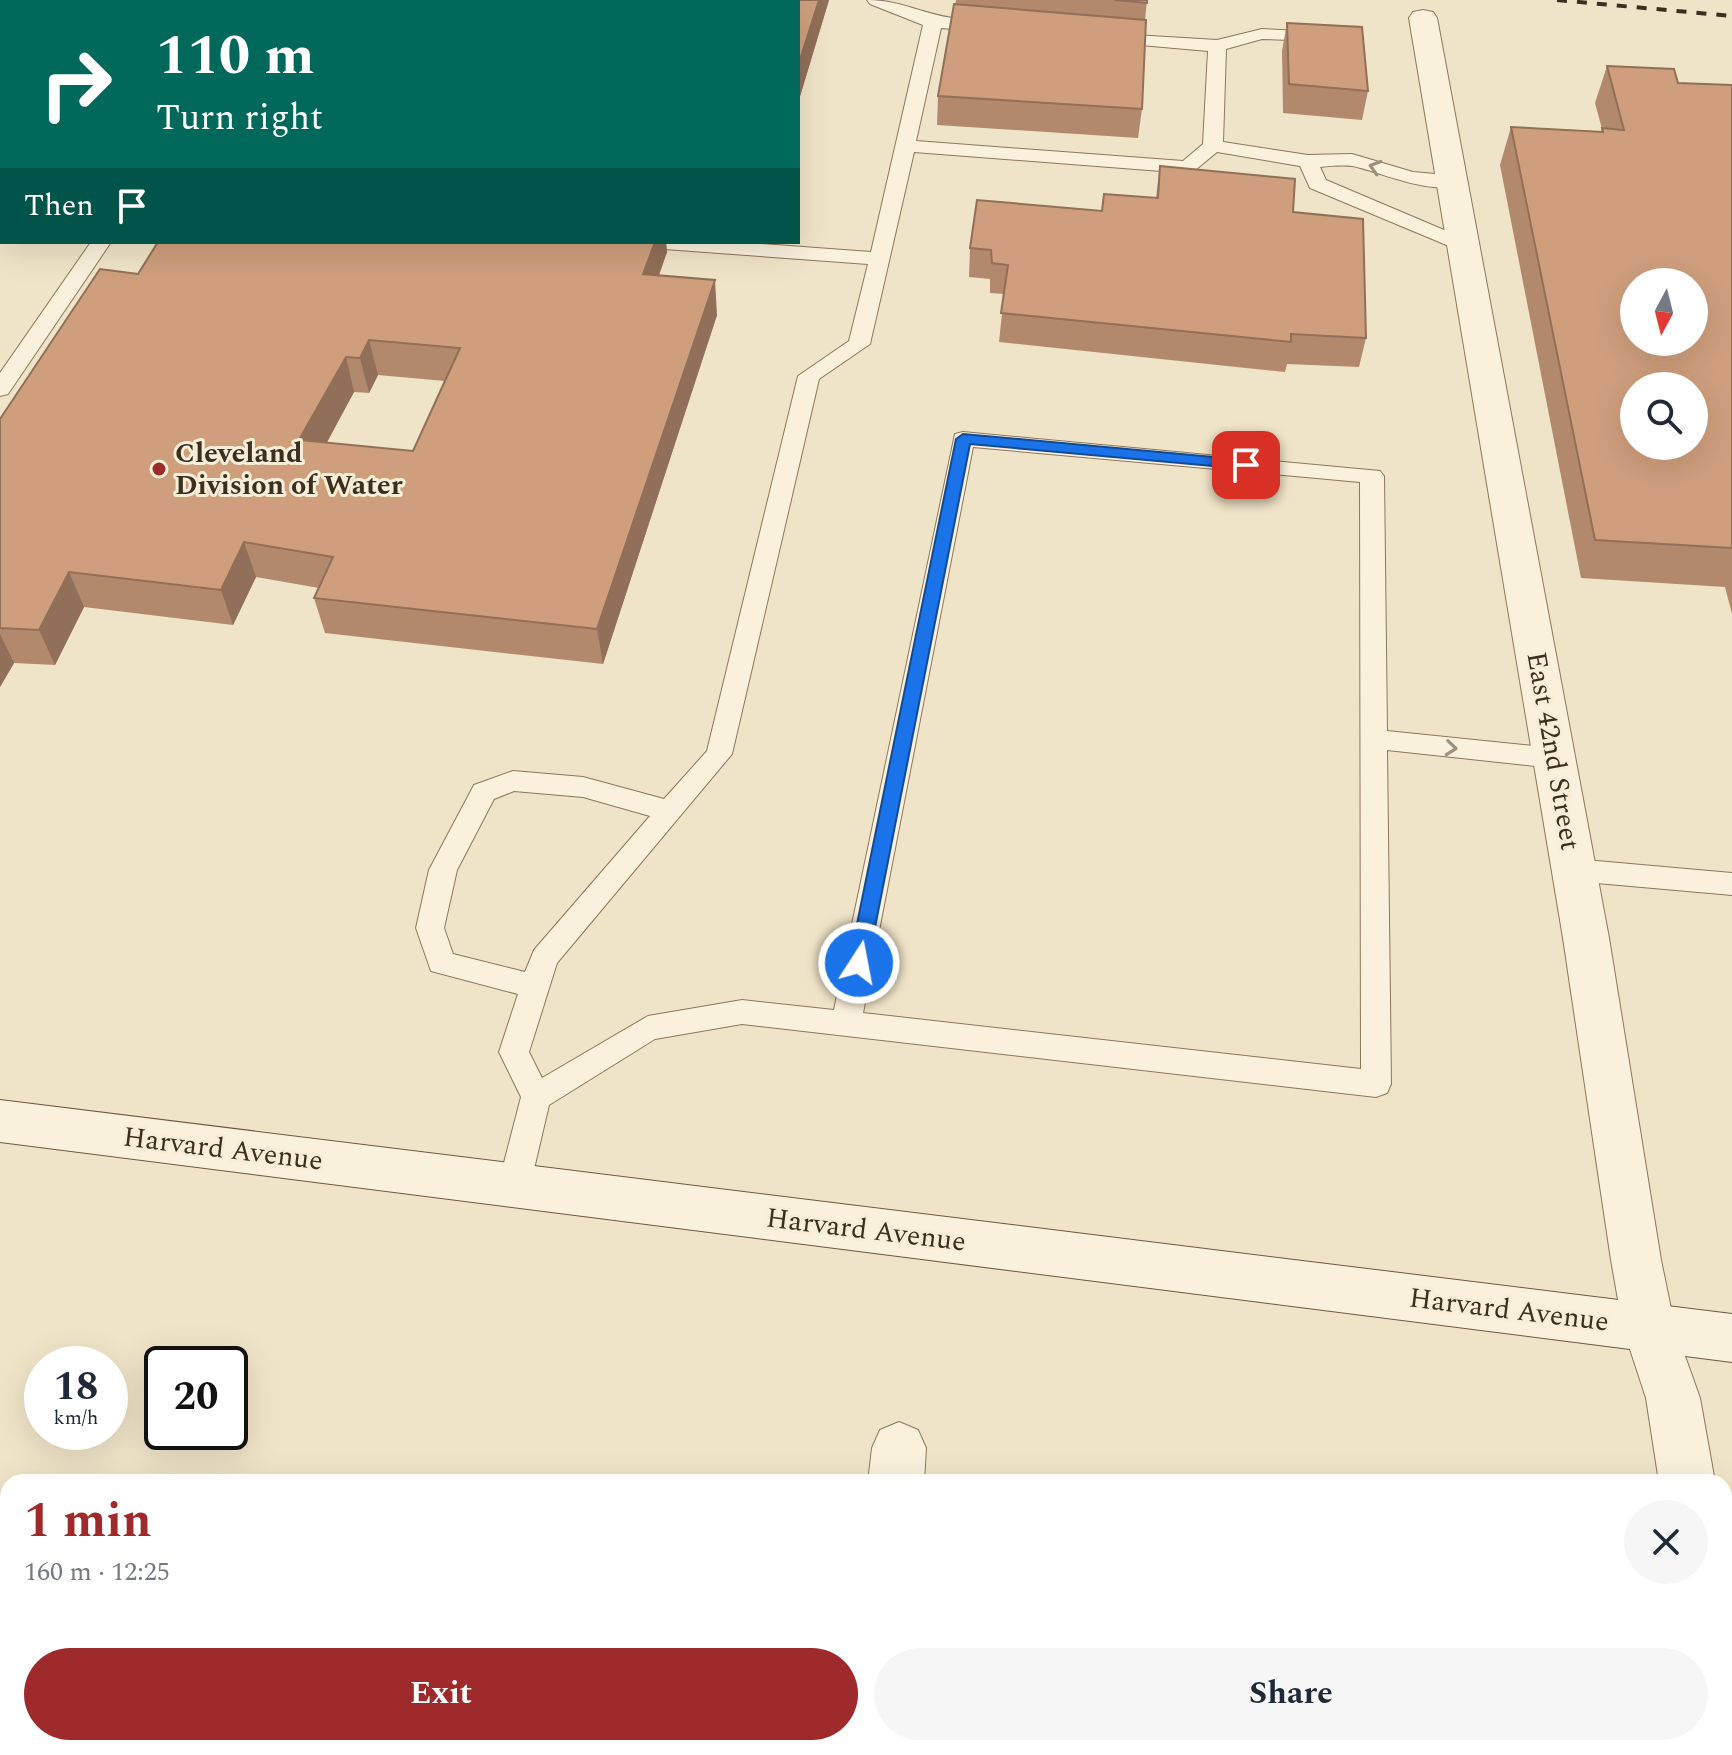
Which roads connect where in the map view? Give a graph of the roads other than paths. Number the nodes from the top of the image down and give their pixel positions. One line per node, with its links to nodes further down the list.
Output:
1 (876, 0): 3 (lane)
2 (1423, 18): 11 (street, East 42nd Street)
3 (933, 22): 4 (lane); 8 (lane)
4 (1012, 29)
5 (1091, 35): 7 (lane)
6 (1318, 36): 7 (lane)
7 (1217, 46): 9 (lane)
8 (905, 146): 9 (lane); 15 (lane)
9 (1213, 146): 10 (lane)
10 (1308, 161): 11 (lane, one-way to 10); 14 (lane)
11 (1451, 180): 14 (street, East 42nd Street)
12 (100, 244): 16 (lane)
13 (678, 244): 15 (lane)
14 (1463, 245): 18 (street, East 42nd Street)
15 (880, 259): 19 (lane)
16 (0, 389)
17 (1373, 739): 18 (lane, one-way to 18); 23 (lane); 23 (lane)
18 (1554, 758): 20 (street, East 42nd Street)
19 (670, 811): 22 (lane); 22 (lane)
20 (1574, 870): 21 (lane); 27 (street, East 42nd Street)
21 (1732, 884)
22 (534, 986): 24 (lane)
23 (846, 1025): 24 (lane)
24 (536, 1097): 26 (lane)
25 (0, 1121): 26 (street, Harvard Avenue)
26 (514, 1186): 27 (street, Harvard Avenue)
27 (1649, 1328): 28 (street, Harvard Avenue); 29 (street, East 42nd Street)
28 (1732, 1338)
29 (1686, 1474)

